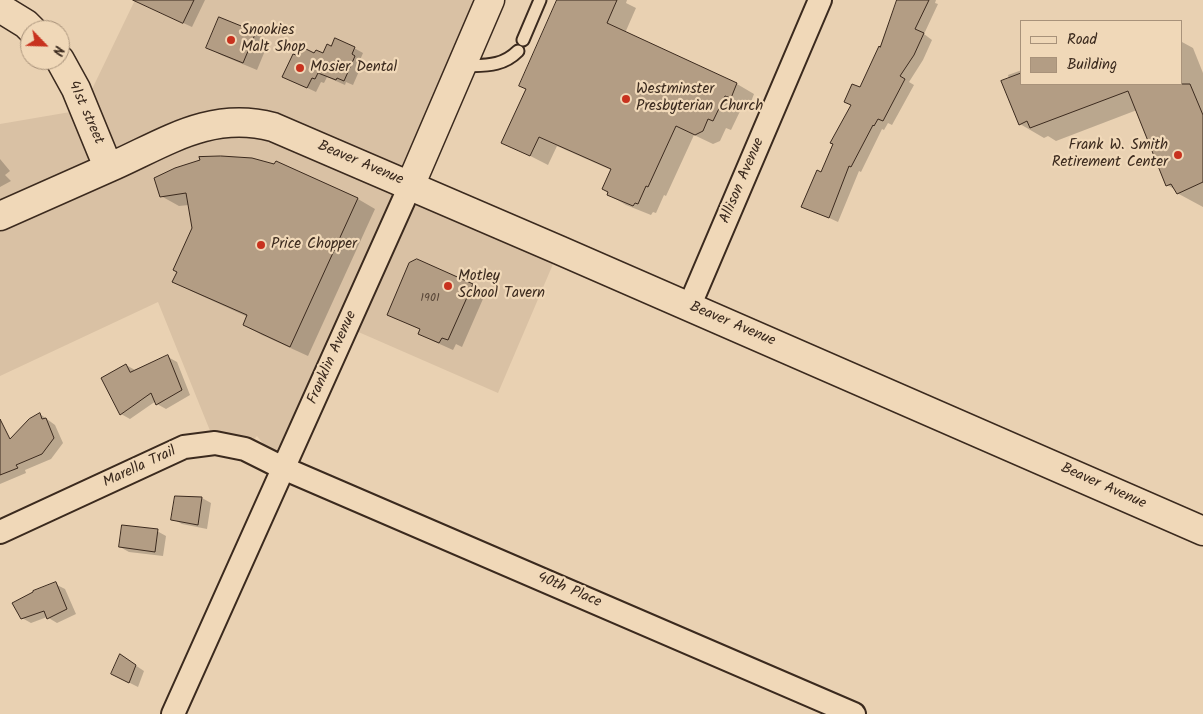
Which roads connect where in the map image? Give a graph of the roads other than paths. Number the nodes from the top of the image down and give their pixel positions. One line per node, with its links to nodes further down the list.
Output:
1 (490, 0): 6 (main road, Franklin Avenue)
2 (540, 0): 6 (lane)
3 (820, 0): 11 (street, Allison Avenue)
4 (0, 8): 5 (main road)
5 (20, 20)
6 (462, 66): 9 (main road, Franklin Avenue)
7 (66, 70): 8 (main road, 41st street)
8 (108, 167): 9 (main road, Beaver Avenue); 10 (main road, Beaver Avenue)
9 (410, 186): 11 (main road, Beaver Avenue); 12 (street, Franklin Avenue)
10 (0, 216)
11 (689, 307): 13 (main road, Beaver Avenue)
12 (283, 468): 14 (street, Marella Trail); 15 (street, Franklin Avenue); 16 (street, 40th Place)
13 (1203, 530)
14 (0, 532)
15 (173, 714)
16 (854, 714)

